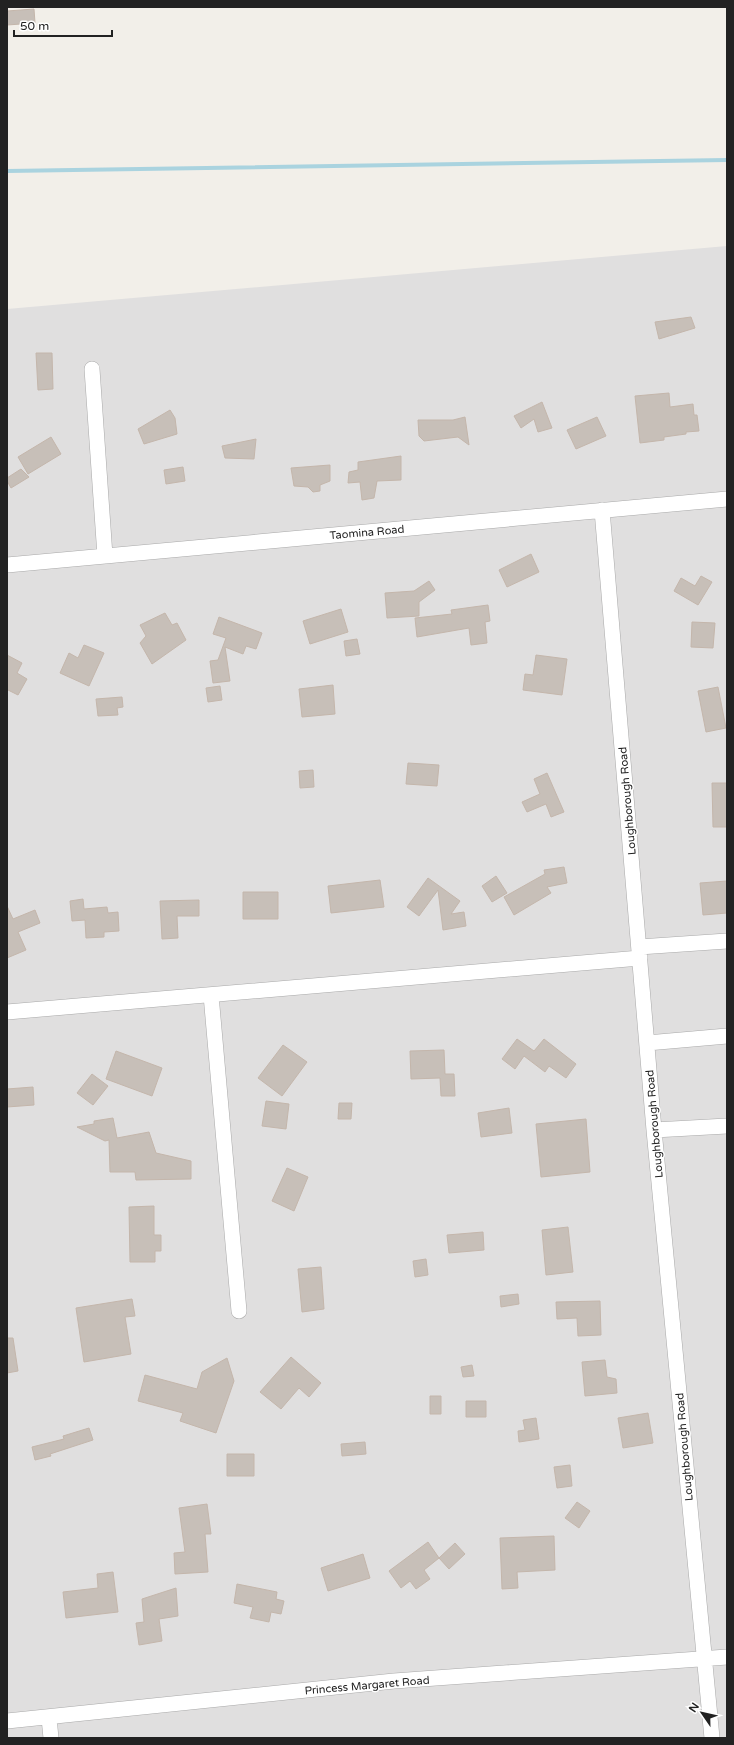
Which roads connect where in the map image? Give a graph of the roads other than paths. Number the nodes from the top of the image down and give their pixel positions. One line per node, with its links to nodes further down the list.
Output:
1 (92, 369): 4 (street)
2 (727, 499): 3 (street, Taomina Road)
3 (602, 510): 4 (street, Taomina Road); 7 (street, Loughborough Road)
4 (106, 556): 5 (street, Taomina Road)
5 (7, 565)
6 (727, 941): 7 (street)
7 (639, 953): 8 (street); 11 (street, Loughborough Road)
8 (211, 995): 9 (street); 14 (street)
9 (7, 1012)
10 (727, 1036): 11 (street)
11 (647, 1043): 13 (street, Loughborough Road)
12 (727, 1126): 13 (street)
13 (654, 1130): 16 (street, Loughborough Road)
14 (239, 1311)
15 (727, 1657): 16 (street, Princess Margaret Road)
16 (705, 1659): 17 (street, Princess Margaret Road); 20 (street, Loughborough Road)
17 (50, 1718): 18 (street, Princess Margaret Road); 19 (street)
18 (7, 1722)
19 (51, 1738)
20 (712, 1738)

